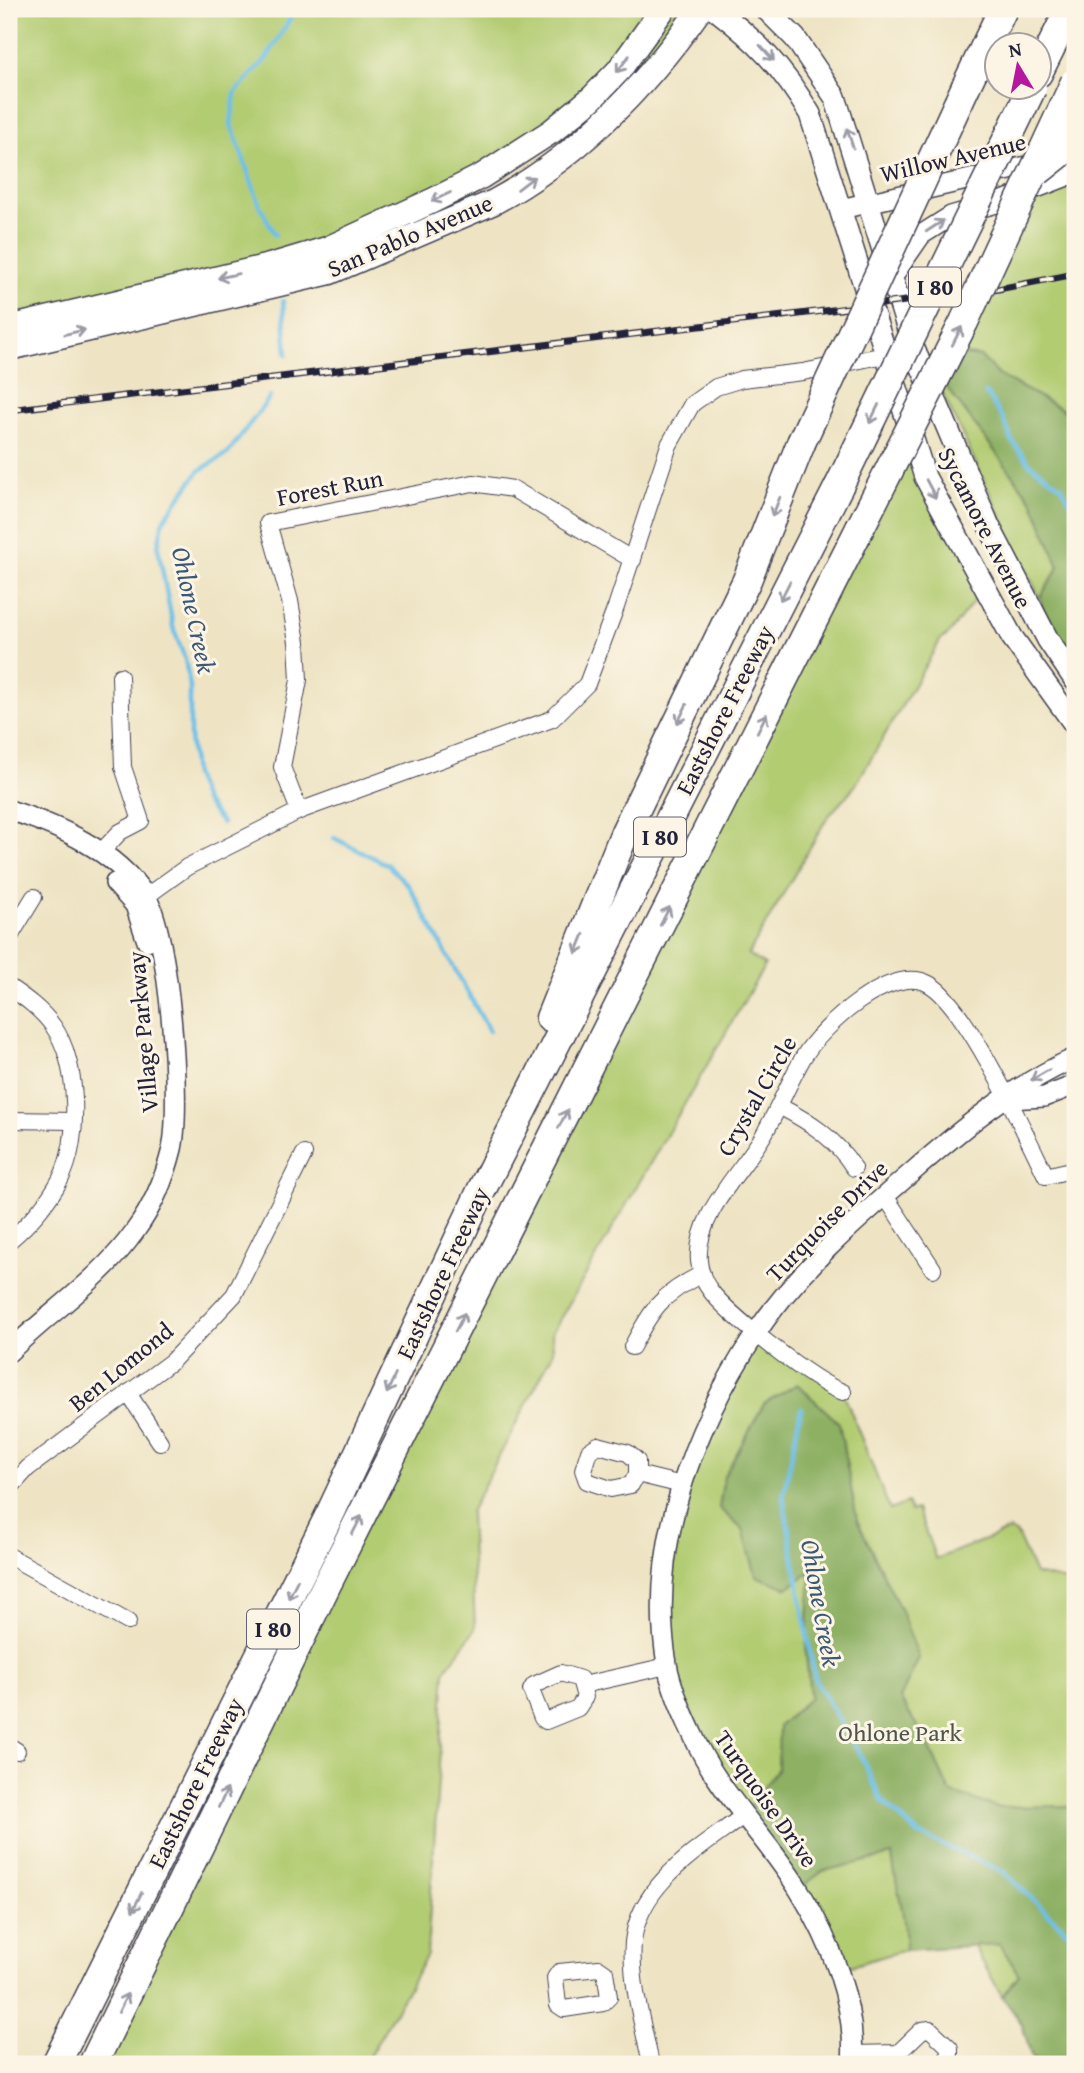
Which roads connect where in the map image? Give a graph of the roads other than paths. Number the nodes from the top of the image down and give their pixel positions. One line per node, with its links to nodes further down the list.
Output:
1 (663, 9): 17 (main road, San Pablo Avenue, one-way to 17)
2 (700, 9): 18 (main road, San Pablo Avenue, one-way to 2)
3 (715, 9): 15 (main road, Sycamore Avenue, one-way to 15)
4 (766, 9): 14 (main road, Sycamore Avenue, one-way to 4)
5 (1003, 9): 42 (highway, one-way to 42, bridge)
6 (1070, 9): 7 (highway)
7 (1052, 45)
8 (1075, 82): 13 (highway, I 80, bridge)
9 (1025, 102): 42 (highway, Eastshore Freeway / I 80, one-way to 42, bridge)
10 (1075, 132): 13 (highway, bridge)
11 (1075, 155): 14 (street, Willow Avenue)
12 (1075, 173): 16 (street, one-way to 12)
13 (1034, 175): 67 (highway, Eastshore Freeway / I 80, one-way to 13, bridge)
14 (869, 204): 15 (street, Willow Avenue); 16 (main road, Sycamore Avenue)
15 (841, 209): 20 (main road, Sycamore Avenue)
16 (892, 277): 19 (main road, Sycamore Avenue)
17 (9, 328)
18 (9, 348)
19 (914, 349): 20 (street); 23 (main road, Sycamore Avenue)
20 (886, 354): 21 (street); 24 (main road, Sycamore Avenue, one-way to 24)
21 (633, 560): 26 (street); 26 (street, Forest Run)
22 (121, 676): 28 (street)
23 (1075, 680)
24 (1075, 725)
25 (9, 810): 28 (street, Village Parkway)
26 (299, 811): 30 (street)
27 (9, 824): 30 (street, Village Parkway)
28 (101, 852): 30 (street, Village Parkway)
29 (34, 897): 31 (street)
30 (141, 901): 48 (street, Village Parkway); 50 (street, Village Parkway)
31 (9, 938)
32 (9, 988): 38 (street)
33 (1075, 1058): 35 (street, Turquoise Drive, one-way to 35)
34 (1075, 1085): 35 (street, Turquoise Drive)
35 (1008, 1099): 36 (street, Crystal Circle); 41 (street, Crystal Circle); 43 (street, Turquoise Drive)
36 (779, 1106): 40 (street); 46 (street, Crystal Circle)
37 (9, 1119): 38 (street)
38 (73, 1121): 44 (street)
39 (304, 1154): 52 (street, Ben Lomond)
40 (854, 1168)
41 (1075, 1169)
42 (482, 1189): 66 (highway, Eastshore Freeway / I 80, one-way to 66)
43 (884, 1196): 45 (street); 47 (street, Turquoise Drive)
44 (9, 1241)
45 (933, 1269)
46 (702, 1274): 47 (street); 49 (street)
47 (757, 1332): 51 (street); 55 (street, Turquoise Drive)
48 (9, 1334)
49 (632, 1346)
50 (9, 1352)
51 (843, 1392)
52 (128, 1393): 53 (street); 56 (street, Ben Lomond)
53 (160, 1442)
54 (637, 1474): 55 (street)
55 (682, 1485): 59 (street, Turquoise Drive)
56 (9, 1489)
57 (9, 1556): 58 (street)
58 (128, 1622)
59 (667, 1666): 60 (street); 61 (street, Turquoise Drive)
60 (583, 1685)
61 (743, 1816): 62 (street); 64 (street, Turquoise Drive)
62 (634, 1979): 63 (street); 68 (street)
63 (607, 1983)
64 (853, 2059): 65 (street)
65 (904, 2059): 69 (street)
66 (56, 2064)
67 (93, 2064)
68 (650, 2064)
69 (942, 2064)

